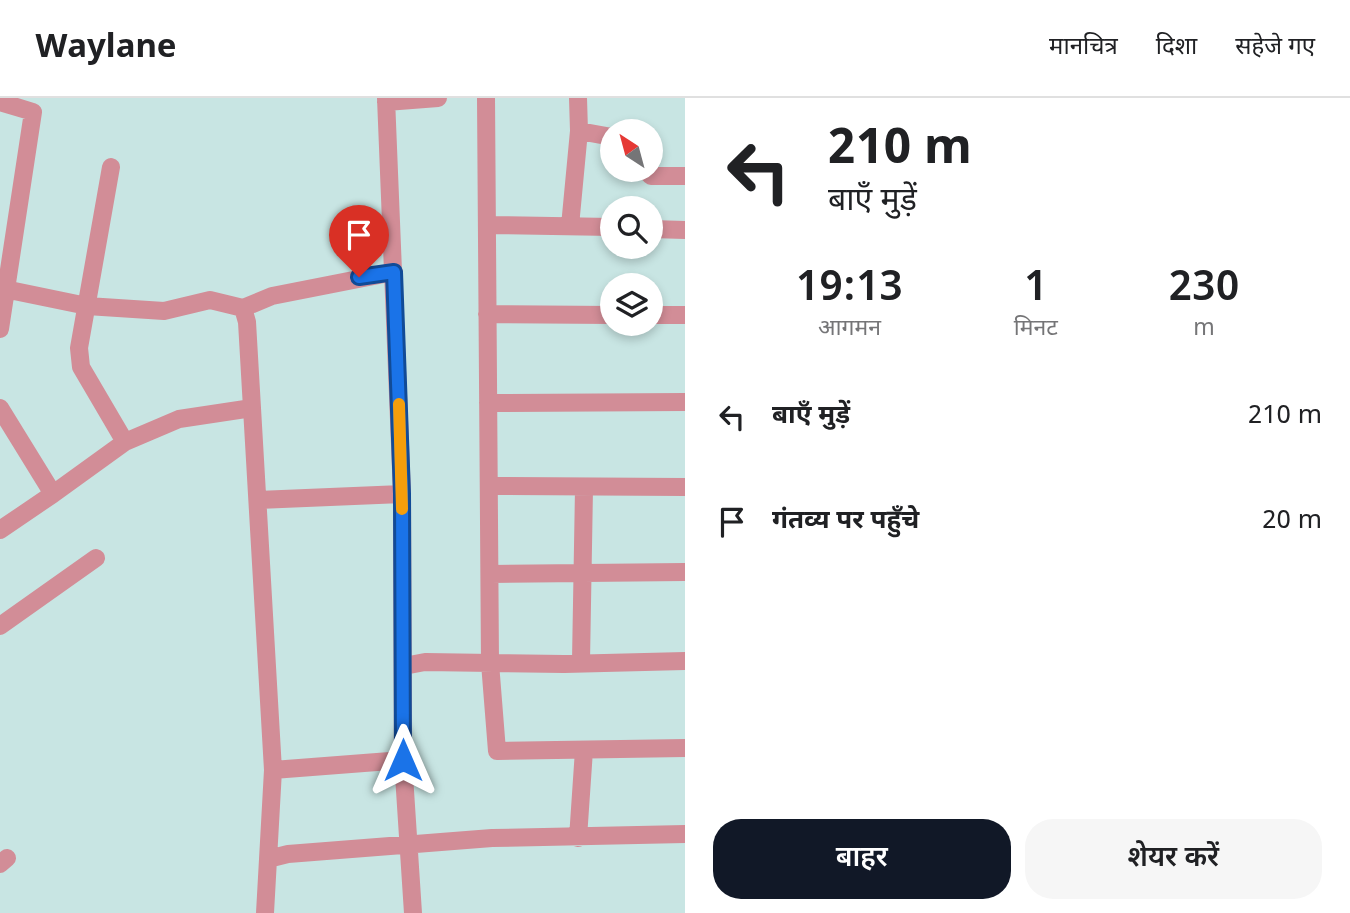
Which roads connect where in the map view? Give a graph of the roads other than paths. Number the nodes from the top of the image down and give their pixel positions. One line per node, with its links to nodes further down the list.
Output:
1 (438, 98): 4 (street)
2 (486, 98): 11 (street)
3 (578, 98): 6 (street)
4 (386, 100): 16 (street)
5 (0, 102): 17 (street)
6 (579, 131): 7 (street); 12 (street)
7 (600, 135)
8 (111, 167): 18 (street)
9 (685, 176): 10 (street)
10 (663, 177)
11 (487, 225): 12 (street); 20 (street)
12 (570, 226): 13 (street)
13 (600, 227)
14 (663, 229): 15 (street)
15 (685, 230)
16 (394, 272): 19 (street); 34 (street)
17 (3, 289): 18 (street); 24 (street)
18 (87, 306): 19 (street); 29 (street)
19 (243, 307): 28 (street)
20 (487, 314): 21 (street); 26 (street)
21 (600, 315)
22 (663, 315): 23 (street)
23 (685, 315)
24 (0, 329)
25 (685, 402): 26 (street)
26 (488, 403): 30 (street)
27 (0, 408): 33 (street)
28 (252, 408): 29 (street); 35 (street)
29 (125, 442): 33 (street)
30 (490, 486): 32 (street); 40 (street)
31 (685, 487): 32 (street)
32 (584, 489): 39 (street)
33 (53, 494): 36 (street)
34 (402, 494): 35 (street); 45 (street)
35 (258, 500): 49 (street)
36 (0, 530)
37 (96, 558): 41 (street)
38 (685, 572): 39 (street)
39 (583, 573): 40 (street); 42 (street)
40 (491, 574): 44 (street)
41 (0, 625)
42 (581, 661): 43 (street); 44 (street)
43 (685, 661)
44 (490, 663): 45 (street); 47 (street)
45 (404, 666): 48 (street)
46 (685, 748): 47 (street)
47 (584, 750): 51 (street)
48 (403, 760): 49 (street); 52 (street)
49 (273, 770): 53 (street)
50 (685, 834): 51 (street)
51 (578, 838): 52 (street)
52 (410, 844): 53 (street); 55 (street)
53 (268, 859): 54 (street)
54 (265, 913)
55 (413, 913)

